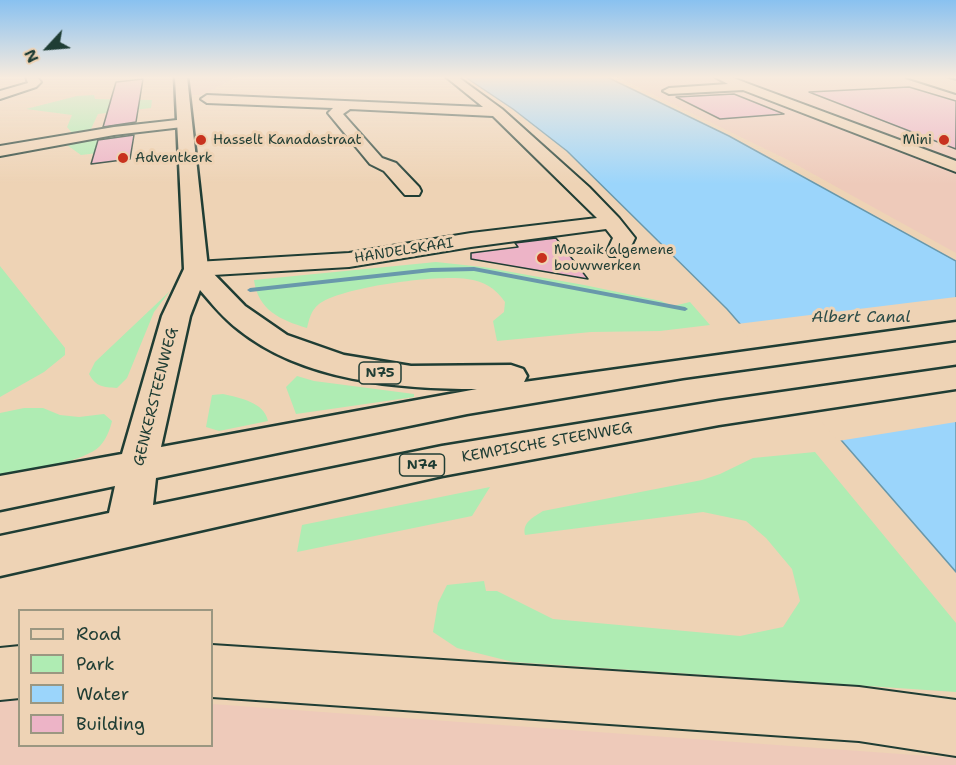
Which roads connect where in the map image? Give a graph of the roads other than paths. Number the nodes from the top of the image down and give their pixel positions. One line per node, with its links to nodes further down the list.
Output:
1 (185, 113): 5 (main road, GENKERSTEENWEG)
2 (335, 113): 8 (street)
3 (498, 113): 9 (street)
4 (815, 113): 7 (street)
5 (186, 123): 6 (street); 11 (main road, GENKERSTEENWEG)
6 (0, 152)
7 (956, 167)
8 (412, 191)
9 (612, 222): 10 (street); 11 (street, HANDELSKAAI)
10 (618, 251)
11 (196, 268): 13 (main road, N75); 15 (main road, GENKERSTEENWEG)
12 (956, 331): 13 (main road)
13 (683, 368): 15 (main road)
14 (956, 378): 17 (main road, KEMPISCHE STEENWEG / N74)
15 (138, 465): 16 (main road); 17 (main road, GENKERSTEENWEG)
16 (0, 494)
17 (128, 530): 18 (main road, KEMPISCHE STEENWEG / N74)
18 (0, 555)
19 (213, 671): 22 (street)
20 (18, 672): 21 (street)
21 (0, 674)
22 (956, 728)

